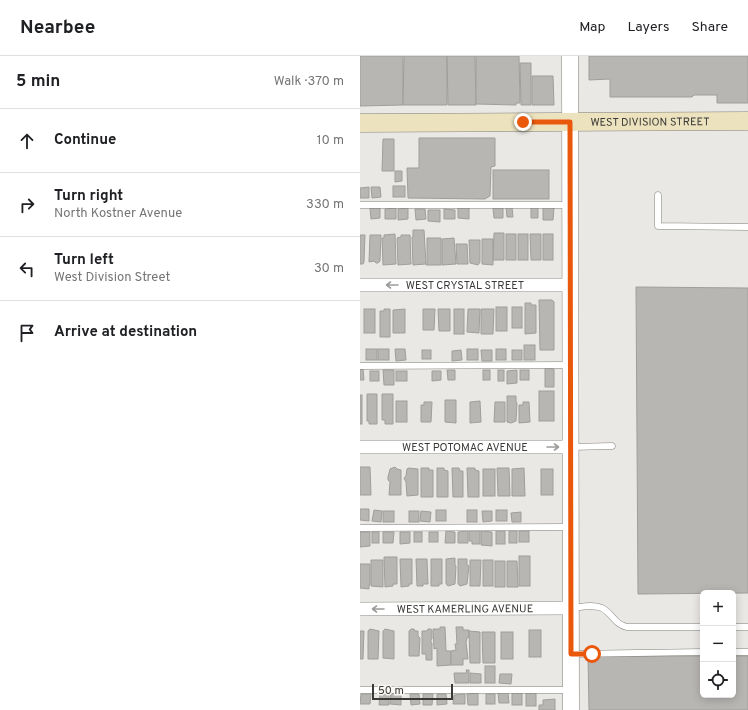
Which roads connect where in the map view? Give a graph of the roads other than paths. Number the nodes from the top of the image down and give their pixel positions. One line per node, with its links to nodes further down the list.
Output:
1 (570, 56): 3 (street)
2 (748, 121): 3 (main road, WEST DIVISION STREET)
3 (570, 122): 4 (main road, WEST DIVISION STREET); 7 (street)
4 (360, 123)
5 (658, 195): 8 (lane)
6 (360, 205): 7 (lane)
7 (570, 205): 9 (street)
8 (748, 227)
9 (571, 285): 10 (street, WEST CRYSTAL STREET, one-way to 10); 11 (street)
10 (360, 286)
11 (571, 365): 12 (lane); 15 (street)
12 (360, 366)
13 (612, 446): 15 (lane)
14 (360, 447): 15 (street, WEST POTOMAC AVENUE, one-way to 15)
15 (571, 447): 16 (street)
16 (571, 527): 17 (lane); 18 (street)
17 (360, 528)
18 (571, 608): 19 (street, WEST KAMERLING AVENUE, one-way to 19); 20 (lane); 26 (street)
19 (360, 609)
20 (700, 627)
21 (736, 627): 22 (lane)
22 (748, 627)
23 (700, 652): 26 (lane)
24 (736, 652): 25 (lane)
25 (748, 652)
26 (571, 654): 28 (street)
27 (360, 690): 28 (lane)
28 (571, 690): 29 (street)
29 (571, 710)

